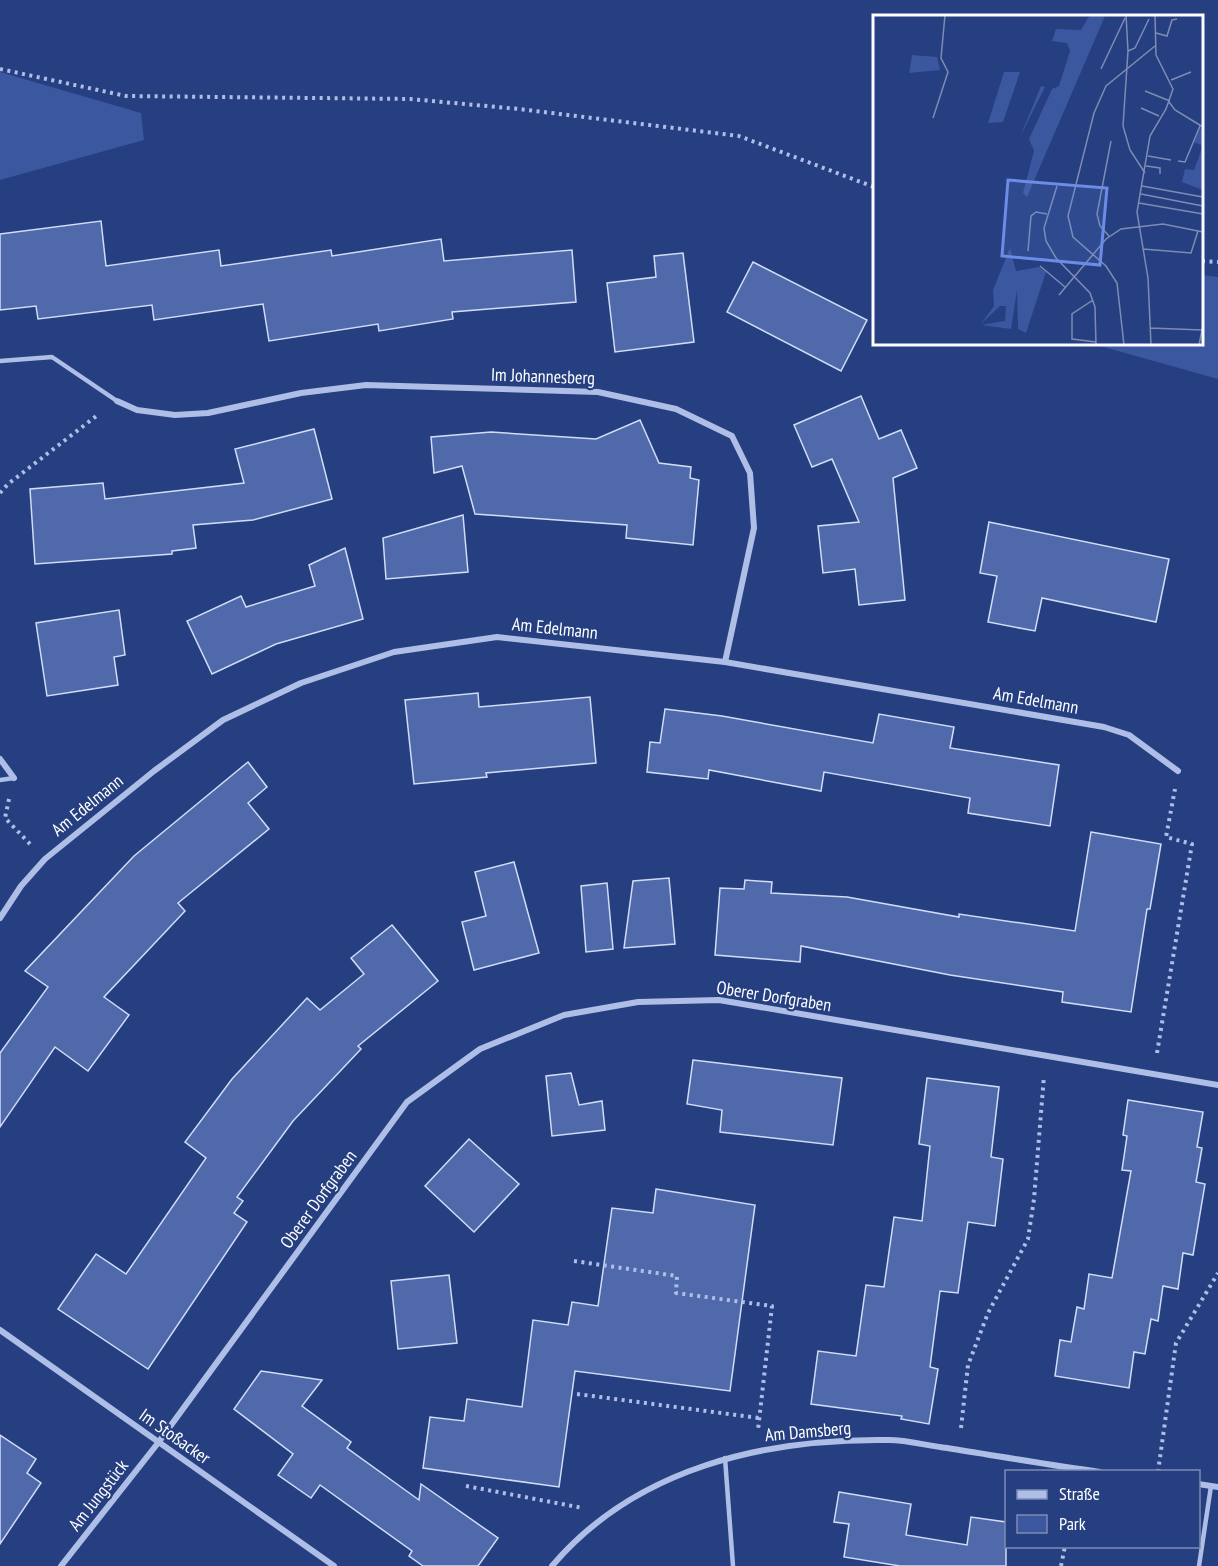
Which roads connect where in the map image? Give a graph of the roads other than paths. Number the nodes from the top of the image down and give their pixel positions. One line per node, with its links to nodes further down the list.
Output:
1 (0, 361): 2 (lane)
2 (117, 401): 3 (street, Im Johannesberg)
3 (725, 662): 5 (street, Am Edelmann); 8 (street, Am Edelmann)
4 (0, 759): 6 (street)
5 (1179, 771)
6 (14, 778): 7 (lane)
7 (0, 780)
8 (0, 918)
9 (1218, 1085): 11 (street, Oberer Dorfgraben)
10 (0, 1330): 11 (street, Im Stoßacker)
11 (158, 1443): 15 (street, Am Jungstück); 16 (street, Im Stoßacker)
12 (725, 1458): 13 (street, Am Damsberg); 17 (street, Am Damsberg); 18 (lane)
13 (1087, 1470)
14 (1214, 1487): 19 (lane)
15 (61, 1566)
16 (334, 1566)
17 (552, 1566)
18 (733, 1566)
19 (1199, 1566)

